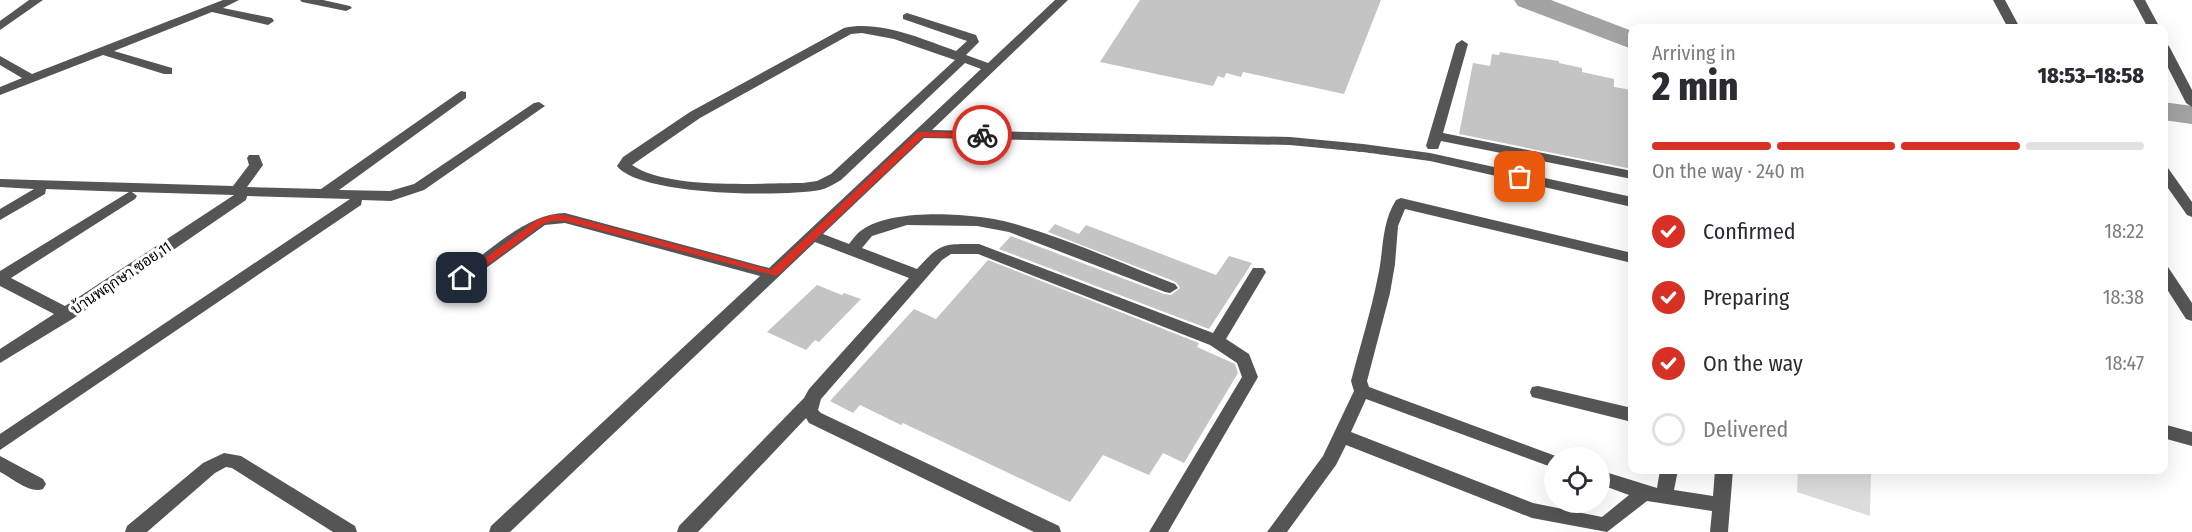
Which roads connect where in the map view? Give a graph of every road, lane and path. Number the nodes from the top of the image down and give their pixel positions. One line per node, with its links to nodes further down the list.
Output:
1 (37, 0): 13 (street)
2 (233, 0): 7 (street)
3 (306, 0): 8 (street)
4 (1062, 0): 19 (street)
5 (2000, 0): 11 (street)
6 (2139, 0): 12 (street)
7 (212, 8): 10 (street); 15 (street)
8 (346, 8)
9 (907, 17): 17 (street)
10 (268, 21)
11 (2012, 24)
12 (2152, 24)
13 (0, 26)
14 (1462, 44): 27 (street)
15 (102, 51): 20 (street); 21 (street)
16 (2168, 56): 24 (street)
17 (960, 58): 17 (street); 19 (street)
18 (0, 60): 21 (street)
19 (990, 68): 26 (street)
20 (168, 71)
21 (32, 79): 22 (street)
22 (0, 91)
23 (461, 95): 35 (street)
24 (2192, 103)
25 (539, 106): 35 (street)
26 (921, 134): 28 (street); 41 (street)
27 (1436, 136): 28 (street); 30 (street)
28 (1430, 157): 37 (street)
29 (254, 158): 34 (street, บ้านพฤกษา ซอย 11)
30 (1628, 174)
31 (2168, 178): 39 (street)
32 (0, 183): 34 (street)
33 (40, 191): 40 (street)
34 (239, 193): 35 (street); 51 (street, บ้านพฤกษา ซอย 11)
35 (325, 193)
36 (130, 196): 47 (street)
37 (1628, 201)
38 (356, 202): 62 (street)
39 (2192, 212)
40 (0, 215)
41 (814, 236): 42 (street); 45 (street)
42 (853, 249): 46 (street); 50 (street)
43 (1628, 257): 55 (street)
44 (1258, 272): 53 (street)
45 (773, 274): 48 (street); 74 (street)
46 (920, 276): 53 (street); 57 (street)
47 (0, 278): 51 (street)
48 (462, 278)
49 (2168, 279): 52 (street)
50 (1170, 288)
51 (68, 314): 54 (street, บ้านพฤกษา ซอย 11)
52 (2192, 315)
53 (1216, 341): 77 (street)
54 (0, 357)
55 (1362, 391): 60 (street); 63 (street)
56 (1538, 392): 58 (street)
57 (810, 403): 75 (street); 76 (street)
58 (1628, 414)
59 (2168, 432): 61 (street)
60 (1341, 435): 69 (street); 78 (street)
61 (2192, 439)
62 (0, 443)
63 (1544, 457)
64 (0, 463): 68 (street)
65 (1668, 474): 70 (street)
66 (1724, 474): 71 (street)
67 (1610, 481): 69 (street)
68 (37, 484)
69 (1644, 493): 70 (street)
70 (1664, 497): 71 (street)
71 (1721, 505): 79 (street)
72 (134, 532): 73 (street)
73 (348, 532)
74 (498, 532)
75 (686, 532)
76 (1052, 532)
77 (1158, 532)
78 (1276, 532)
79 (1719, 532)

